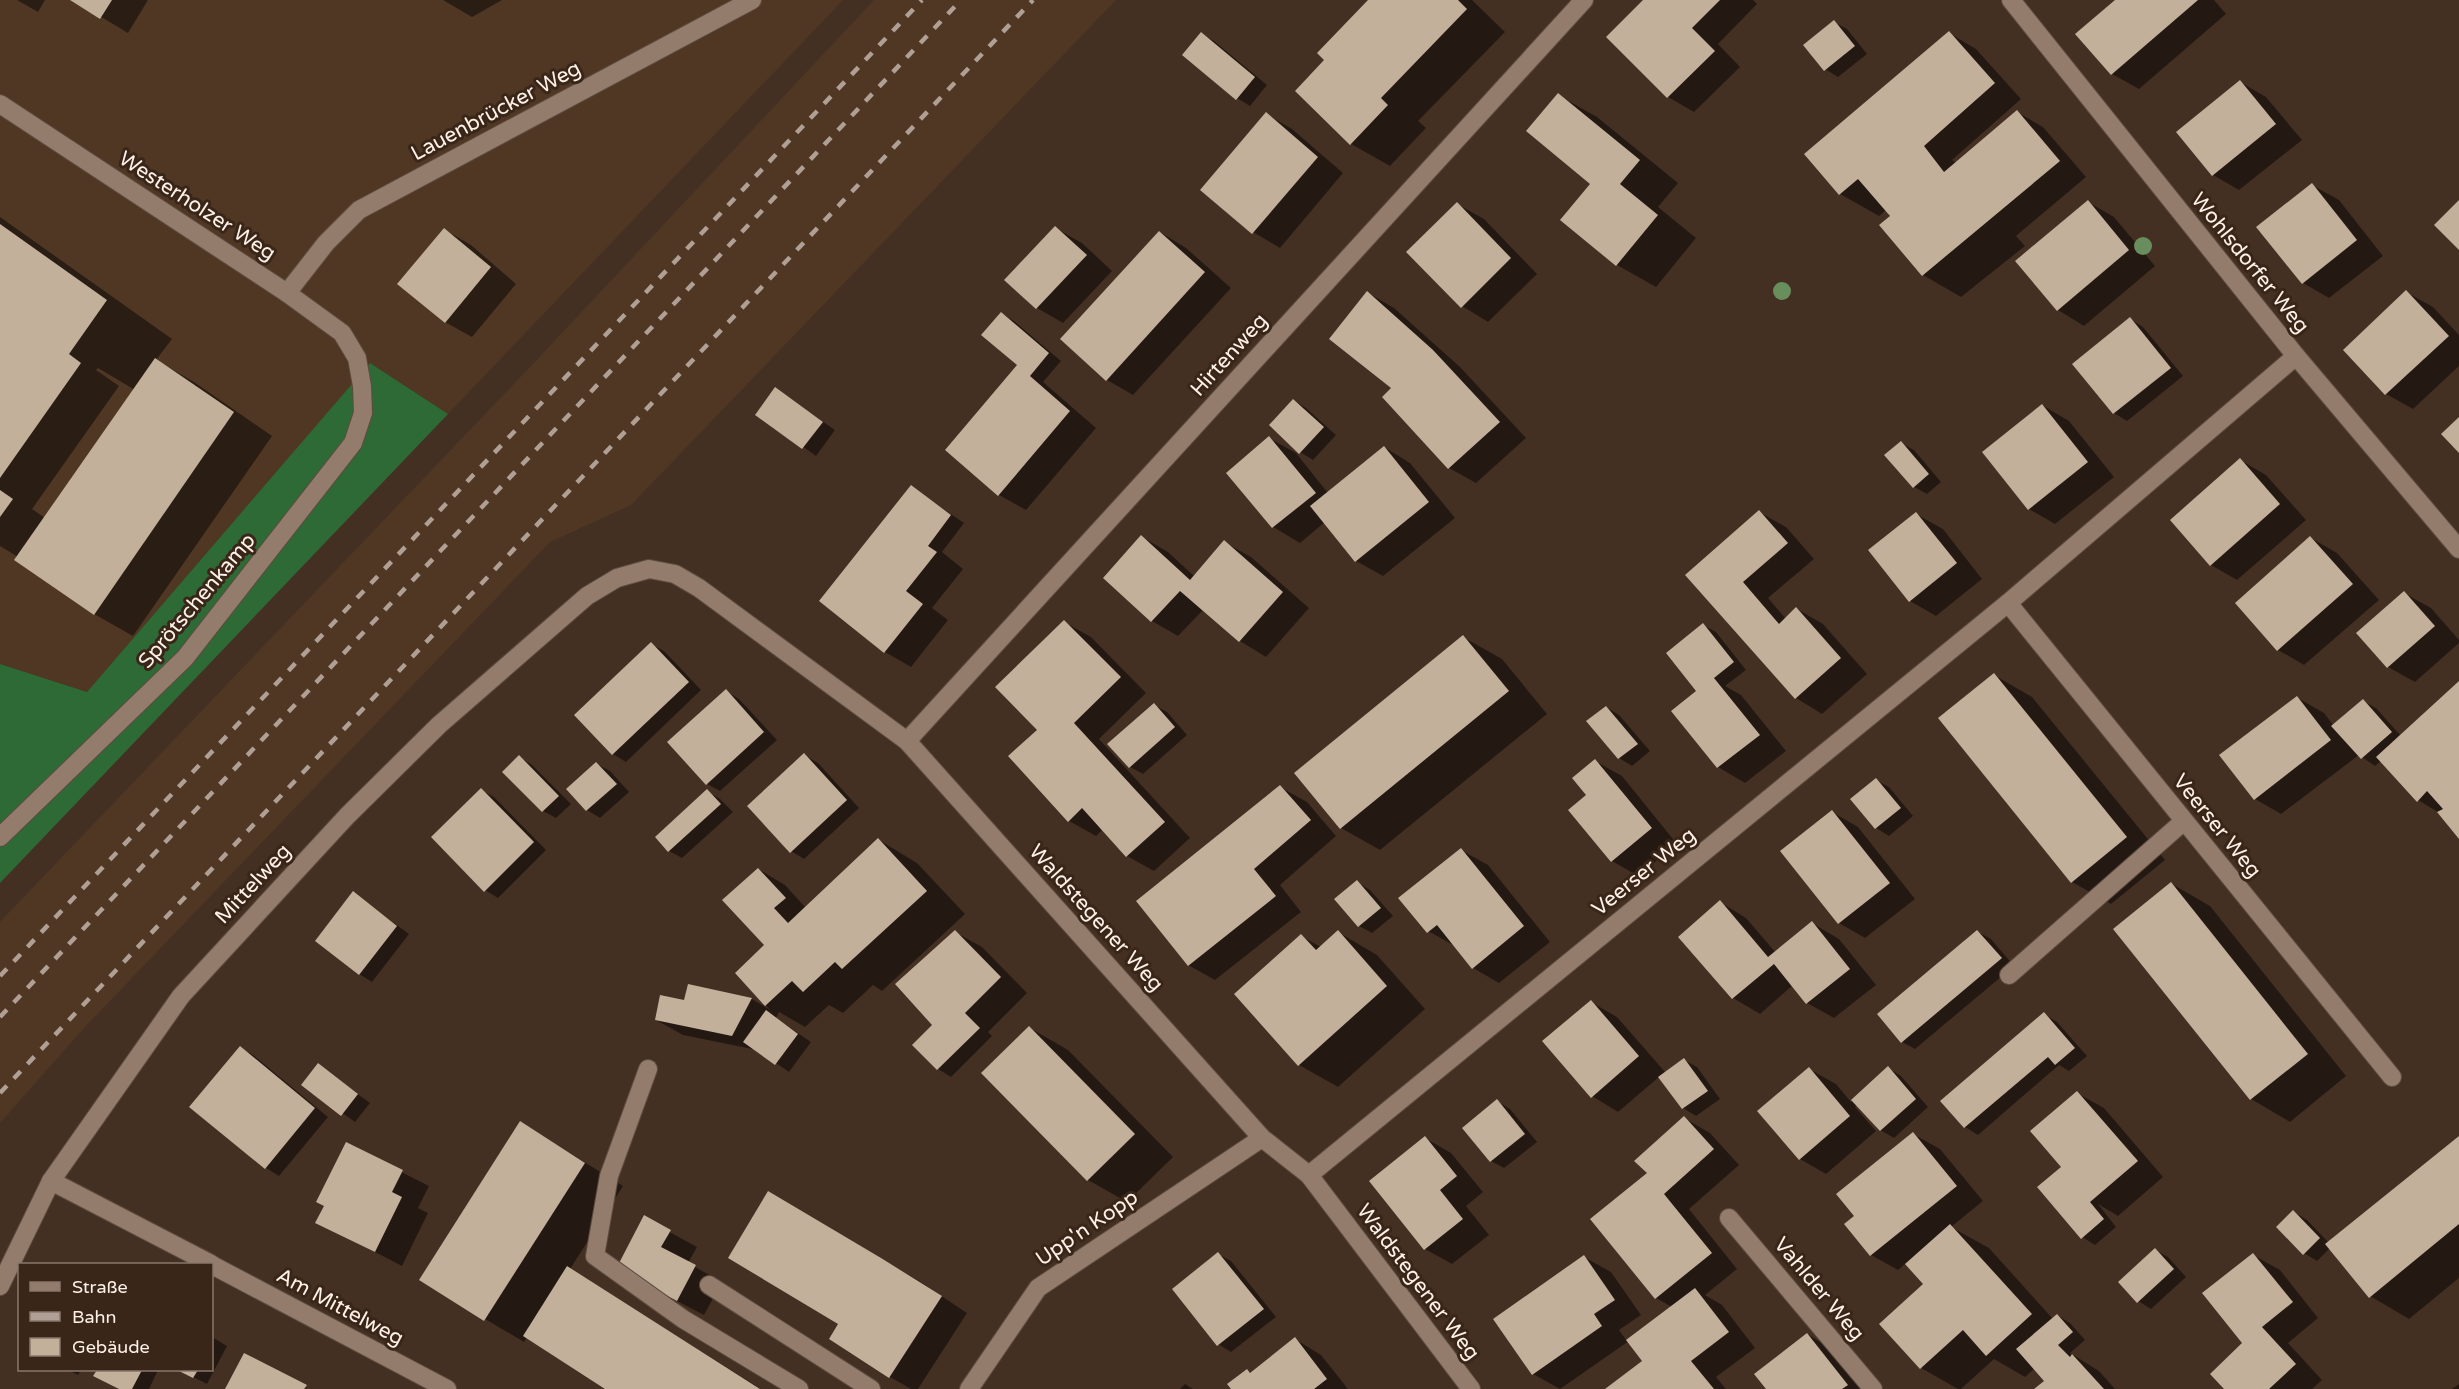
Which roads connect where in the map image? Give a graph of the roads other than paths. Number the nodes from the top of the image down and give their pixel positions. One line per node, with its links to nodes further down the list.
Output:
1 (752, 0): 5 (street, Lauenbrücker Weg)
2 (1584, 0): 11 (street, Hirtenweg)
3 (2012, 0): 6 (street, Wohlsdorfer Weg)
4 (0, 104): 5 (street, Westerholzer Weg)
5 (287, 292): 7 (street, Westerholzer Weg)
6 (2296, 356): 8 (street, Wohlsdorfer Weg); 10 (street, Veerser Weg)
7 (357, 358): 13 (street, Sprötschenkamp)
8 (2459, 549)
9 (617, 578): 11 (street, Waldstegener Weg); 19 (street, Mittelweg)
10 (2008, 603): 12 (street, Veerser Weg); 18 (street, Veerser Weg)
11 (907, 741): 17 (street, Waldstegener Weg)
12 (2184, 821): 14 (street); 16 (street, Veerser Weg)
13 (0, 837)
14 (2009, 975)
15 (648, 1069): 26 (street)
16 (2392, 1077)
17 (1262, 1138): 18 (street, Waldstegener Weg); 28 (street, Upp'n Kopp)
18 (1309, 1175): 29 (street, Waldstegener Weg)
19 (51, 1180): 21 (street, Am Mittelweg); 24 (street, Mittelweg)
20 (1729, 1218): 30 (street, Vahlder Weg)
21 (207, 1263)
22 (213, 1266): 25 (street, Am Mittelweg)
23 (709, 1285): 27 (street)
24 (0, 1286)
25 (447, 1389)
26 (799, 1389)
27 (871, 1389)
28 (969, 1389)
29 (1471, 1389)
30 (1873, 1389)

